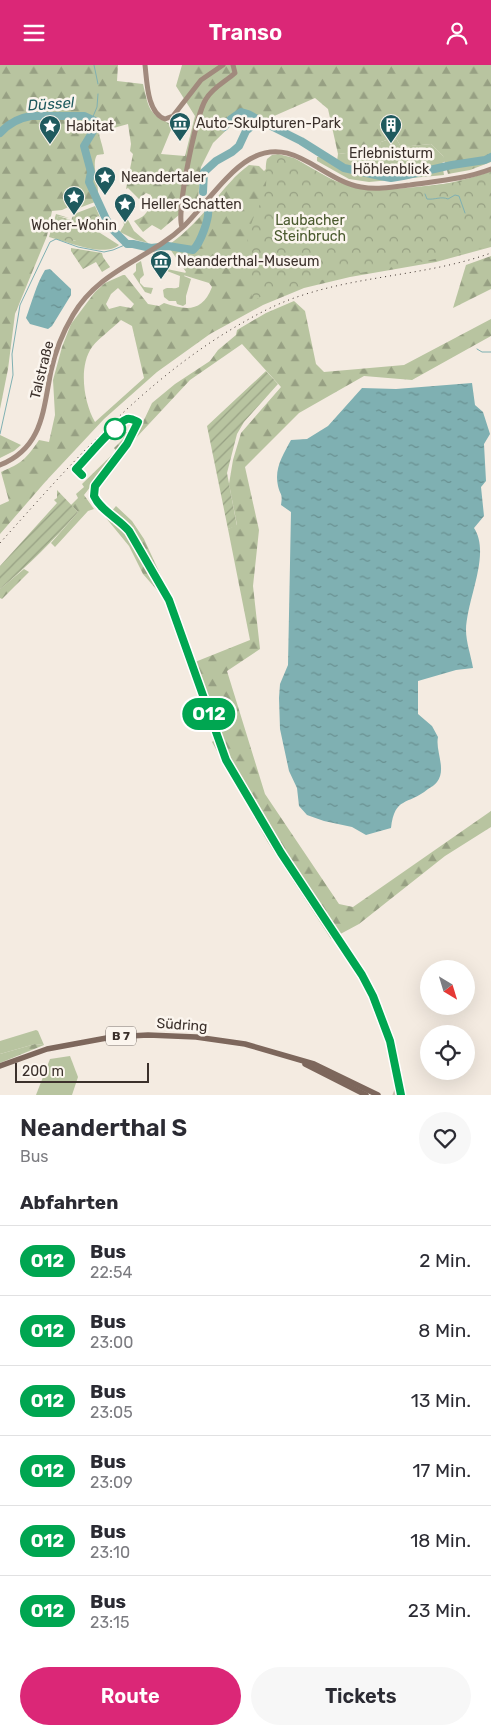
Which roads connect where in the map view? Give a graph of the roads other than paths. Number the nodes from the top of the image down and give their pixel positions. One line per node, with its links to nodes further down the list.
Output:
1 (145, 65): 2 (main road)
2 (223, 65)
3 (233, 65): 5 (main road)
4 (491, 169): 5 (main road, Talstraße)
5 (182, 227): 7 (main road, Talstraße)
6 (138, 422): 10 (street)
7 (0, 465)
8 (304, 1062): 9 (main road, Südring / B 7); 11 (main road, Südring / B 7); 12 (main road, Südring / B 7)
9 (0, 1066)
10 (399, 1082): 13 (street); 14 (street)
11 (366, 1095)
12 (378, 1095)
13 (394, 1095)
14 (401, 1095)

